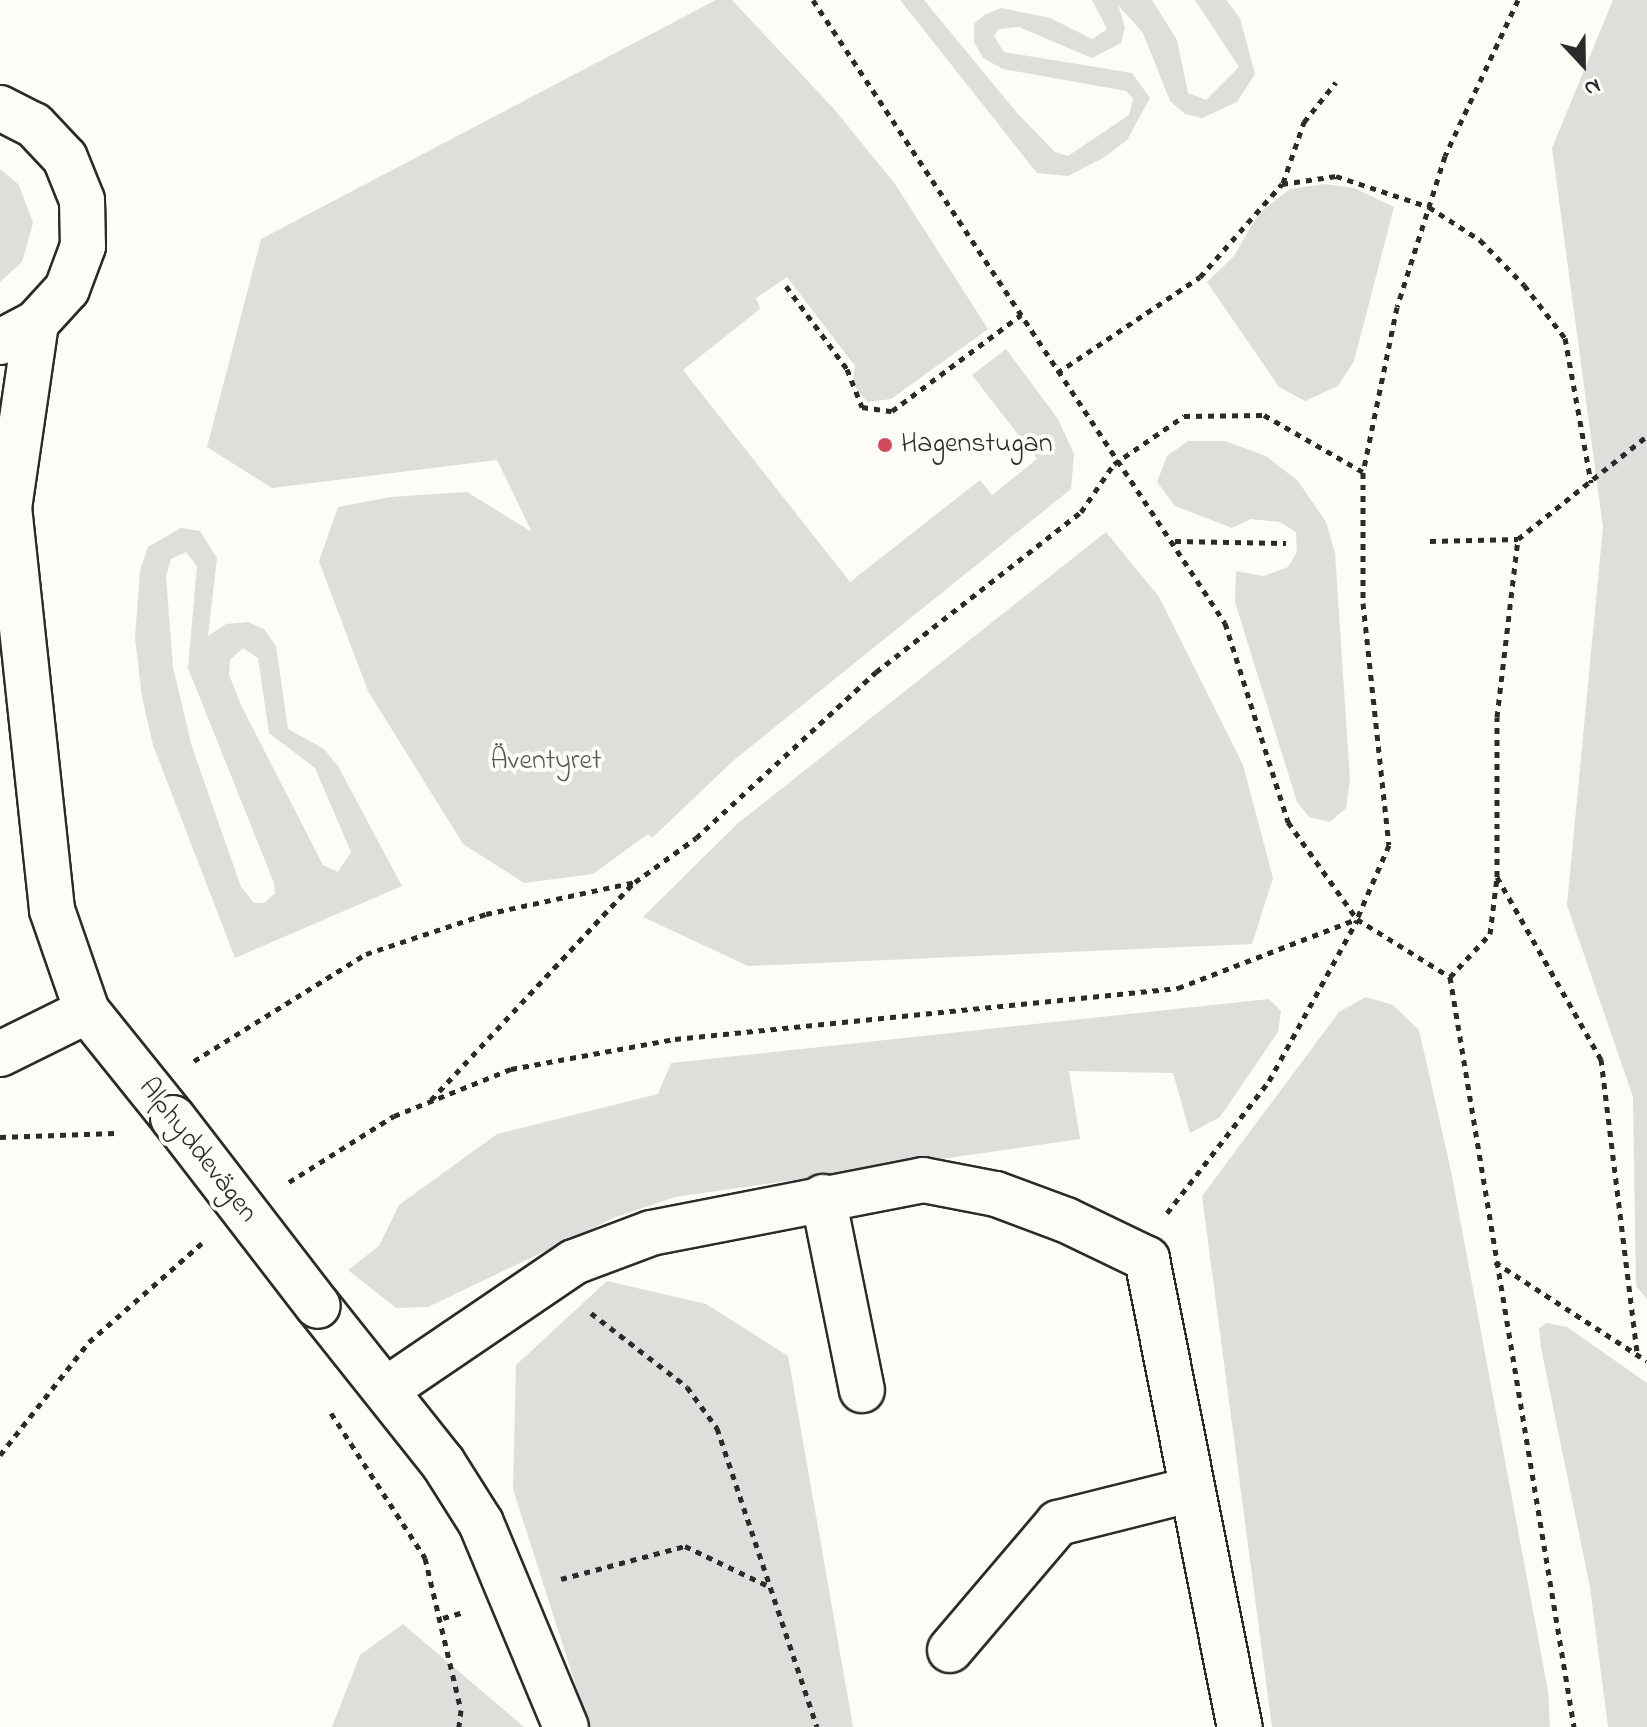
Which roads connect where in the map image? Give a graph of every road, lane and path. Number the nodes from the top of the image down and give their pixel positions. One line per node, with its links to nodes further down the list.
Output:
1 (813, 0): 8 (path)
2 (1518, 0): 6 (path)
3 (1336, 82): 5 (path)
4 (0, 108): 9 (street)
5 (1282, 184): 6 (path); 10 (path)
6 (1429, 207): 13 (path); 14 (path)
7 (786, 286): 8 (path)
8 (1021, 315): 10 (path)
9 (18, 333): 15 (street, Alphyddevägen)
10 (1057, 373): 12 (path)
11 (1647, 436): 14 (path)
12 (1114, 464): 13 (path); 17 (path); 21 (path)
13 (1363, 472): 22 (path)
14 (1591, 483): 16 (path)
15 (5, 499): 24 (street, Alphyddevägen)
16 (1518, 539): 18 (path); 20 (path)
17 (1174, 541): 19 (path); 22 (path)
18 (1430, 541)
19 (1286, 543)
20 (1497, 877): 23 (path); 36 (path)
21 (635, 882): 26 (path); 27 (path)
22 (1357, 919): 23 (path); 27 (path); 33 (path)
23 (1450, 977): 35 (path)
24 (87, 1011): 25 (street); 38 (street, Alphyddevägen, bridge)
25 (0, 1054)
26 (186, 1066)
27 (430, 1101): 30 (path)
28 (0, 1137): 29 (path)
29 (123, 1140)
30 (278, 1189)
31 (823, 1197): 33 (street); 34 (street); 39 (street)
32 (205, 1241): 41 (path)
33 (1147, 1259): 42 (street)
34 (574, 1262): 38 (street); 43 (path)
35 (1495, 1262): 36 (path); 51 (path)
36 (1637, 1353): 37 (path)
37 (1647, 1361)
38 (387, 1389): 44 (street, Alphyddevägen)
39 (862, 1390)
40 (325, 1403): 45 (path)
41 (0, 1455)
42 (1189, 1490): 46 (street); 50 (street)
43 (767, 1585): 44 (path); 49 (path)
44 (513, 1592): 45 (path); 48 (street, Alphyddevägen)
45 (443, 1618): 47 (path)
46 (950, 1650)
47 (459, 1727)
48 (566, 1727)
49 (817, 1727)
50 (1240, 1727)
51 (1574, 1727)

